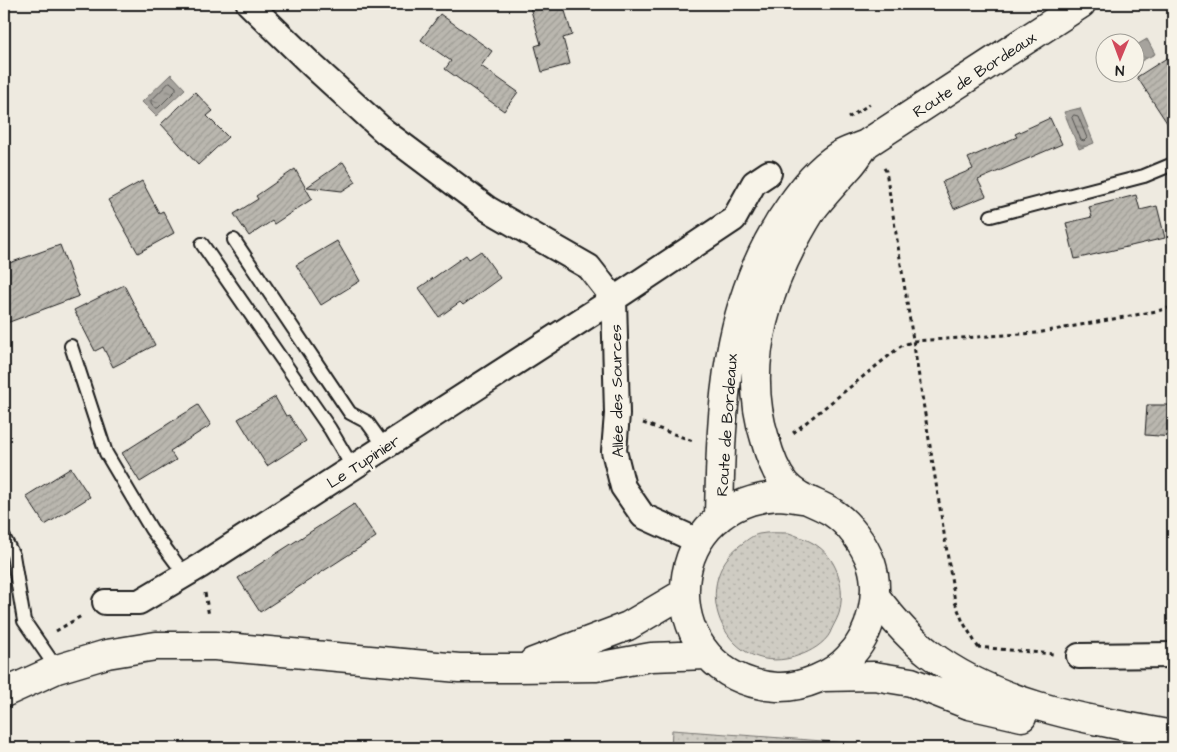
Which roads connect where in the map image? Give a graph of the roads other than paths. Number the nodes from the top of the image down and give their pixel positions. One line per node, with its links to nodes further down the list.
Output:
1 (249, 4): 9 (street)
2 (1081, 4): 3 (main road, Route de Bordeaux)
3 (866, 144): 13 (main road, Route de Bordeaux); 14 (main road, Route de Bordeaux)
4 (1173, 164): 6 (lane)
5 (769, 172): 9 (street, Le Tupinier)
6 (991, 216)
7 (234, 240): 11 (lane)
8 (202, 244): 12 (lane)
9 (614, 300): 11 (street, Le Tupinier); 16 (street, Allée des Sources)
10 (71, 346): 17 (lane)
11 (385, 447): 12 (street, Le Tupinier)
12 (353, 468): 17 (street, Le Tupinier)
13 (803, 499): 14 (main road); 19 (main road)
14 (719, 518): 16 (main road)
15 (4, 538): 25 (lane)
16 (698, 541): 18 (main road)
17 (192, 571): 20 (street, Le Tupinier)
18 (684, 593): 21 (main road); 24 (main road)
19 (875, 596): 26 (main road); 28 (main road)
20 (105, 602)
21 (708, 655): 24 (main road); 26 (main road)
22 (1173, 655): 23 (street)
23 (1079, 656)
24 (515, 668): 25 (main road)
25 (57, 669): 27 (main road)
26 (822, 677): 28 (main road)
27 (4, 693)
28 (1112, 724): 29 (main road)
29 (1173, 735)

